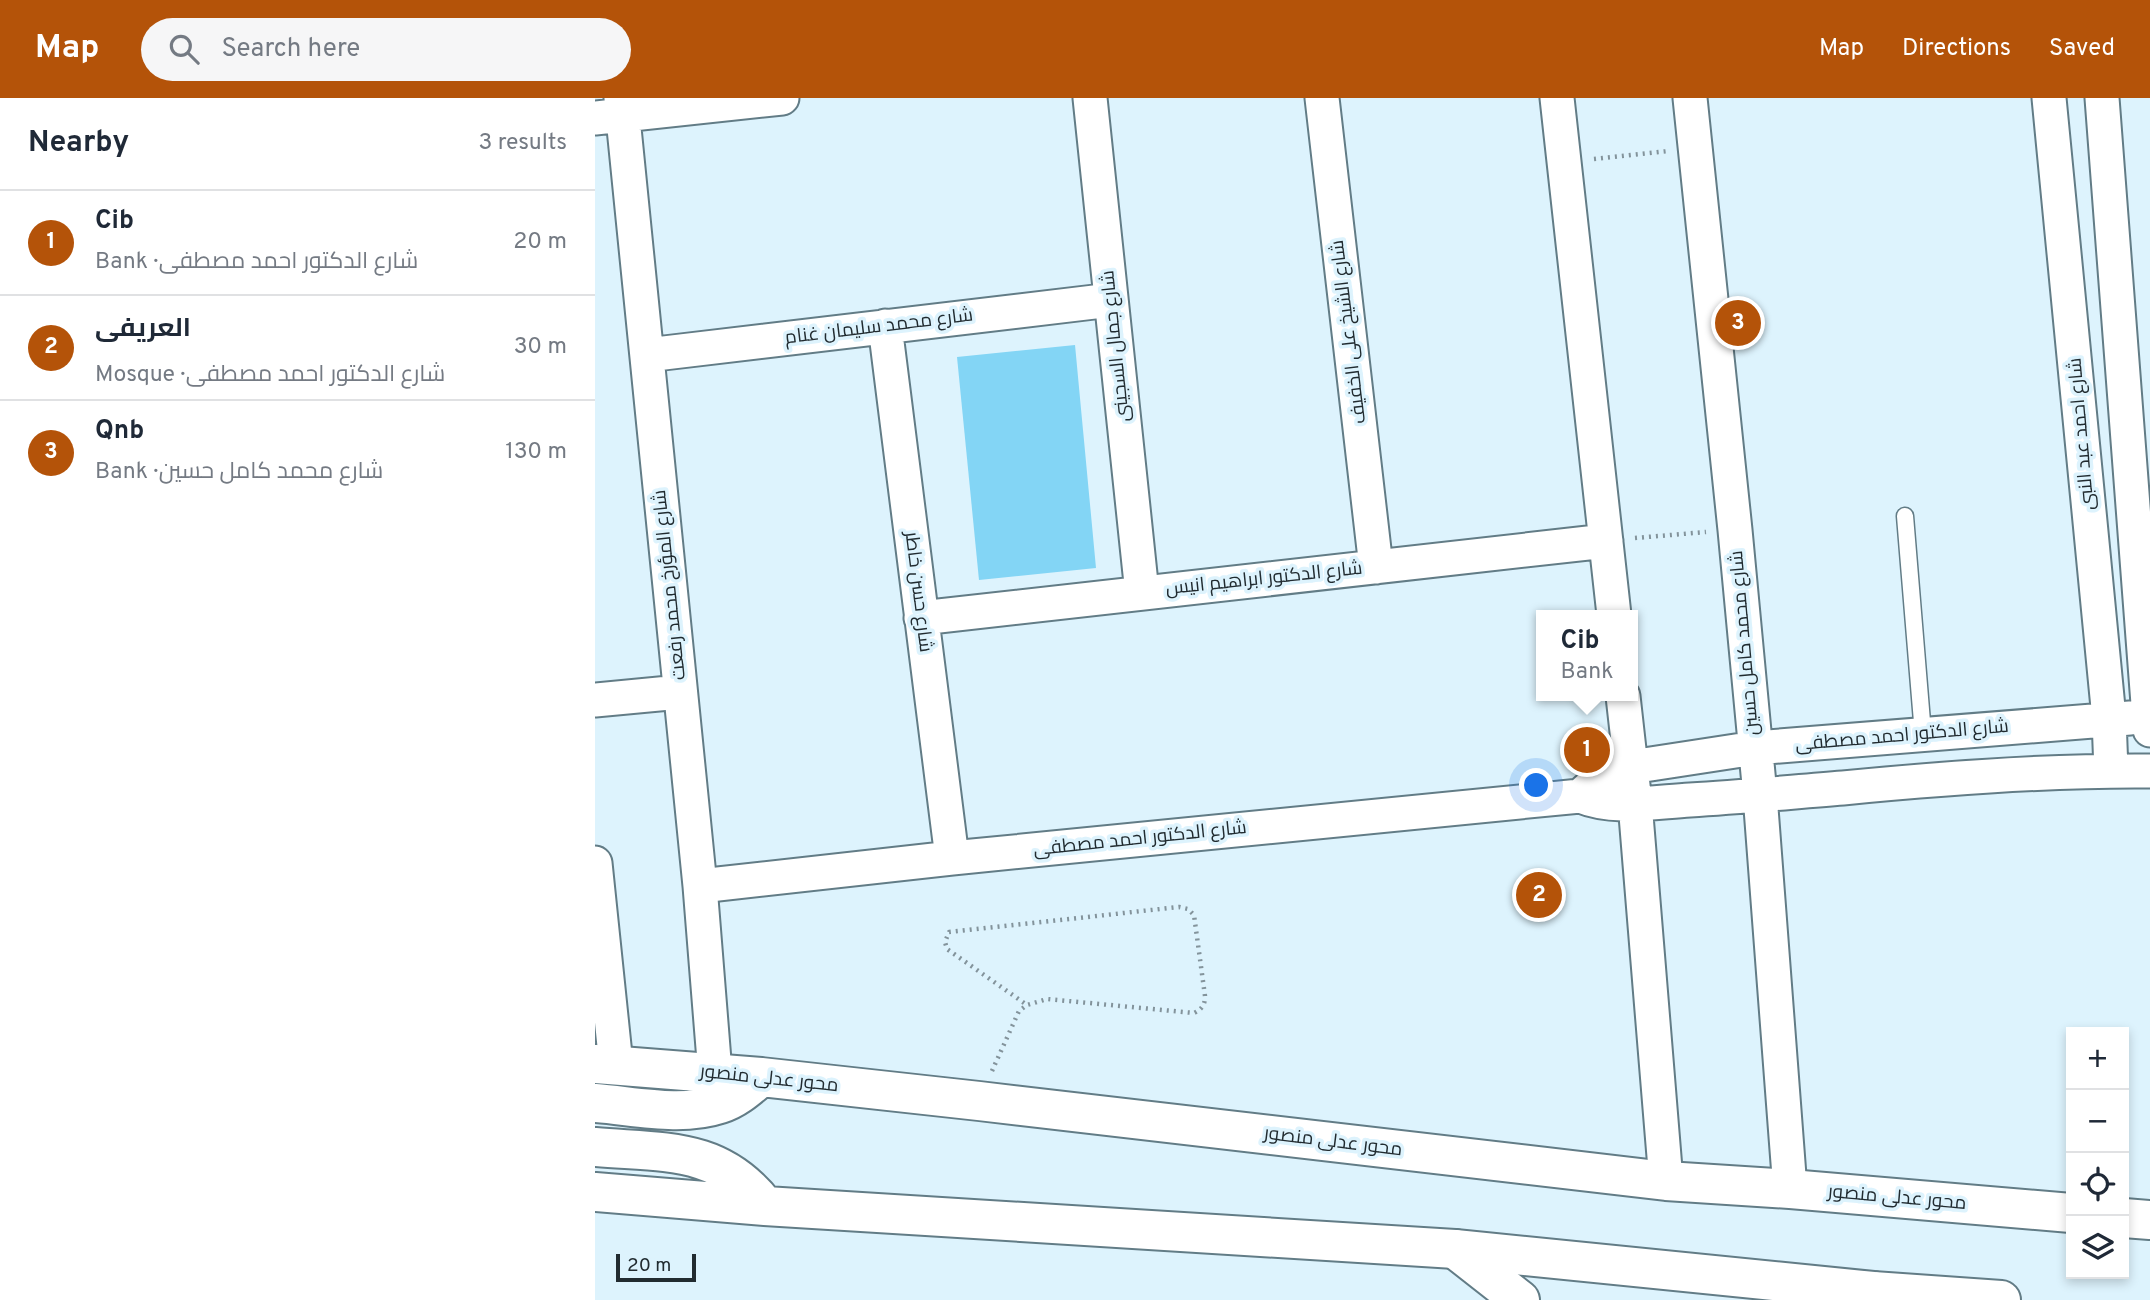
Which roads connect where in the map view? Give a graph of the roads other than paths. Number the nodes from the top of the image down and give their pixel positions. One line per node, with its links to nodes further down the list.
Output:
1 (782, 98): 8 (street)
2 (1090, 98): 9 (street, شارع جمال السجينى)
3 (1322, 98): 15 (street, شارع الشيخ على الخفيف)
4 (1556, 98): 14 (street)
5 (1690, 98): 26 (street, شارع محمد كامل حسين)
6 (2049, 98): 23 (street, شارع احمد عبد النبى)
7 (2102, 98): 12 (street)
8 (613, 110): 11 (street, شارع المؤرخ محمد رفعت)
9 (1111, 300): 10 (street, شارع محمد سليمان غنام); 16 (street, شارع جمال السجينى)
10 (885, 327): 11 (street, شارع محمد سليمان غنام); 18 (street, شارع حسن خاطر)
11 (647, 355): 19 (street, شارع المؤرخ محمد رفعت)
12 (2141, 481): 22 (street)
13 (1905, 516): 25 (lane)
14 (1606, 541): 15 (street, شارع الدكتور ابراهيم انيس); 17 (street)
15 (1376, 566): 16 (street, شارع الدكتور ابراهيم انيس)
16 (1142, 593): 18 (street, شارع الدكتور ابراهيم انيس)
17 (1613, 610)
18 (921, 618): 33 (street, شارع حسن خاطر)
19 (680, 692): 20 (street); 35 (street, شارع المؤرخ محمد رفعت)
20 (595, 700)
21 (1624, 701): 27 (street)
22 (2150, 717): 23 (street, شارع الدكتور احمد مصطفى); 24 (street)
23 (2109, 718): 25 (street, شارع الدكتور احمد مصطفى); 28 (street, شارع احمد عبد النبى)
24 (2150, 730)
25 (1923, 734): 26 (street, شارع الدكتور احمد مصطفى)
26 (1755, 748): 27 (street, شارع الدكتور احمد مصطفى); 30 (street, شارع محمد كامل حسين)
27 (1632, 767): 31 (street, شارع الدكتور احمد مصطفى); 32 (street)
28 (2111, 771): 29 (street, شارع الدكتور احمد مصطفى); 30 (street, شارع الدكتور احمد مصطفى)
29 (2150, 771)
30 (1759, 795): 32 (street, شارع الدكتور احمد مصطفى); 43 (street, شارع محمد كامل حسين)
31 (1580, 796): 32 (street, شارع الدكتور احمد مصطفى); 33 (street, شارع الدكتور احمد مصطفى)
32 (1635, 803): 42 (street)
33 (952, 858): 35 (street, شارع الدكتور احمد مصطفى)
34 (595, 863): 36 (street)
35 (700, 886): 38 (street, شارع المؤرخ محمد رفعت)
36 (597, 909): 37 (street)
37 (606, 1064): 38 (main road, محور عدلى منصور)
38 (715, 1073): 39 (main road, محور عدلى منصور)
39 (761, 1077): 40 (main road); 42 (main road, محور عدلى منصور)
40 (595, 1103)
41 (595, 1147): 45 (main road)
42 (1666, 1181): 43 (main road, محور عدلى منصور)
43 (1790, 1189): 46 (main road, محور عدلى منصور)
44 (595, 1192): 45 (main road)
45 (765, 1206): 49 (main road)
46 (2066, 1213)
47 (2129, 1218): 48 (main road)
48 (2150, 1220)
49 (1455, 1249): 50 (main road); 51 (main road)
50 (1867, 1296): 52 (main road)
51 (1520, 1300)
52 (2001, 1300)

